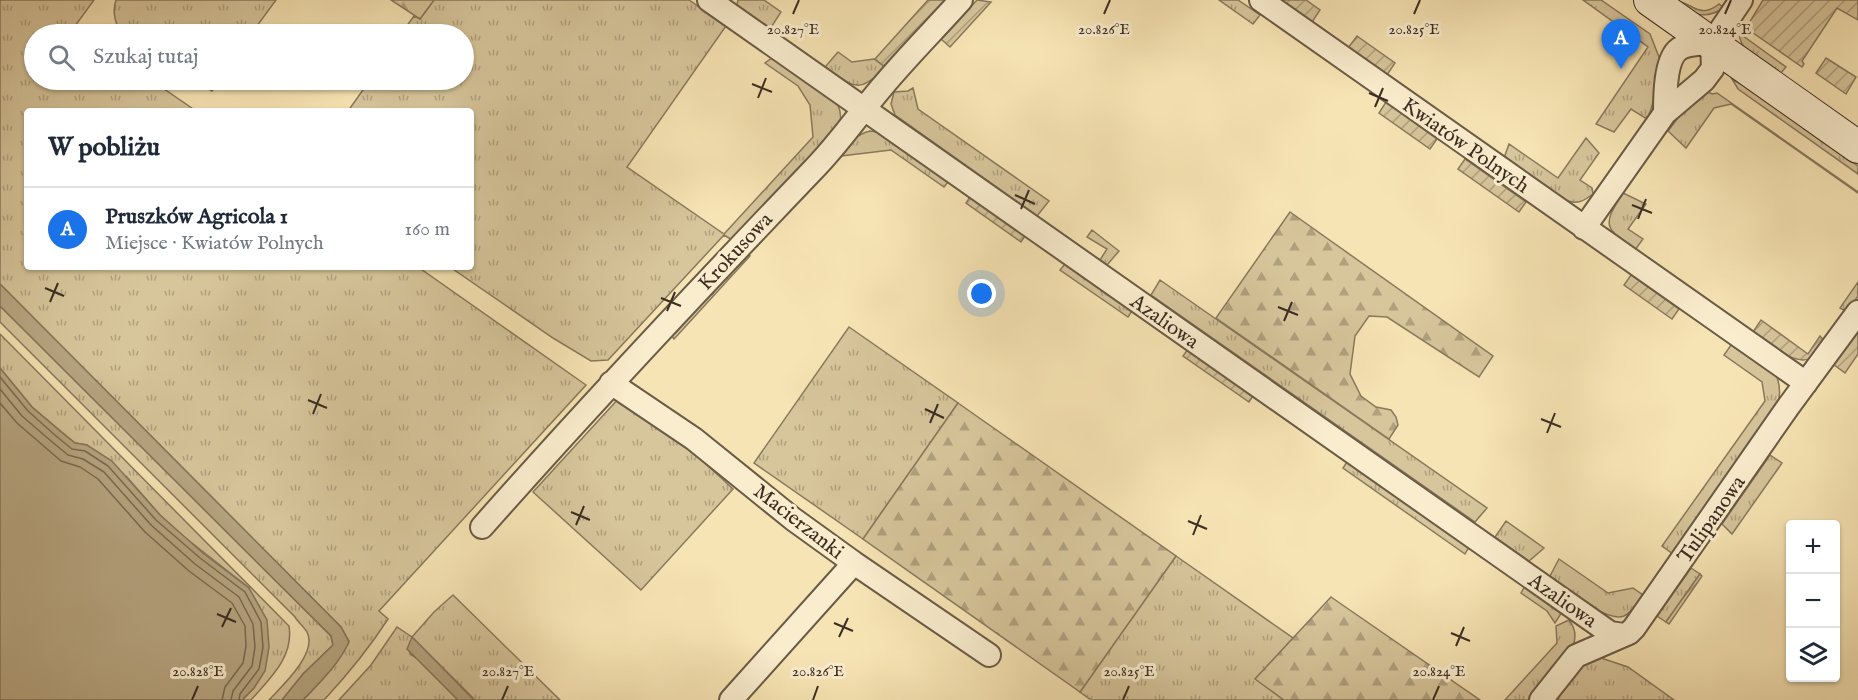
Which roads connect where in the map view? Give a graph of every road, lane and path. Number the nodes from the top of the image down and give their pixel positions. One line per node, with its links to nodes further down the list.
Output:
1 (709, 0): 7 (street, Azaliowa)
2 (961, 0): 7 (street, Krokusowa)
3 (1261, 0): 10 (street, Kwiatów Polnych)
4 (1650, 0): 6 (street)
5 (1741, 0): 6 (street)
6 (1712, 43): 8 (street); 8 (street); 9 (street)
7 (864, 110): 12 (street, Krokusowa); 16 (street, Azaliowa)
8 (1665, 113): 10 (street)
9 (1858, 147)
10 (1584, 228): 13 (street, Kwiatów Polnych)
11 (1858, 312): 13 (street, Tulipanowa)
12 (611, 383): 14 (street, Krokusowa); 15 (street, Macierzanki)
13 (1806, 383): 16 (street, Tulipanowa)
14 (482, 527)
15 (854, 563): 17 (street, Macierzanki); 18 (street)
16 (1624, 635): 19 (street, Tulipanowa)
17 (989, 655)
18 (731, 700)
19 (1541, 700)

